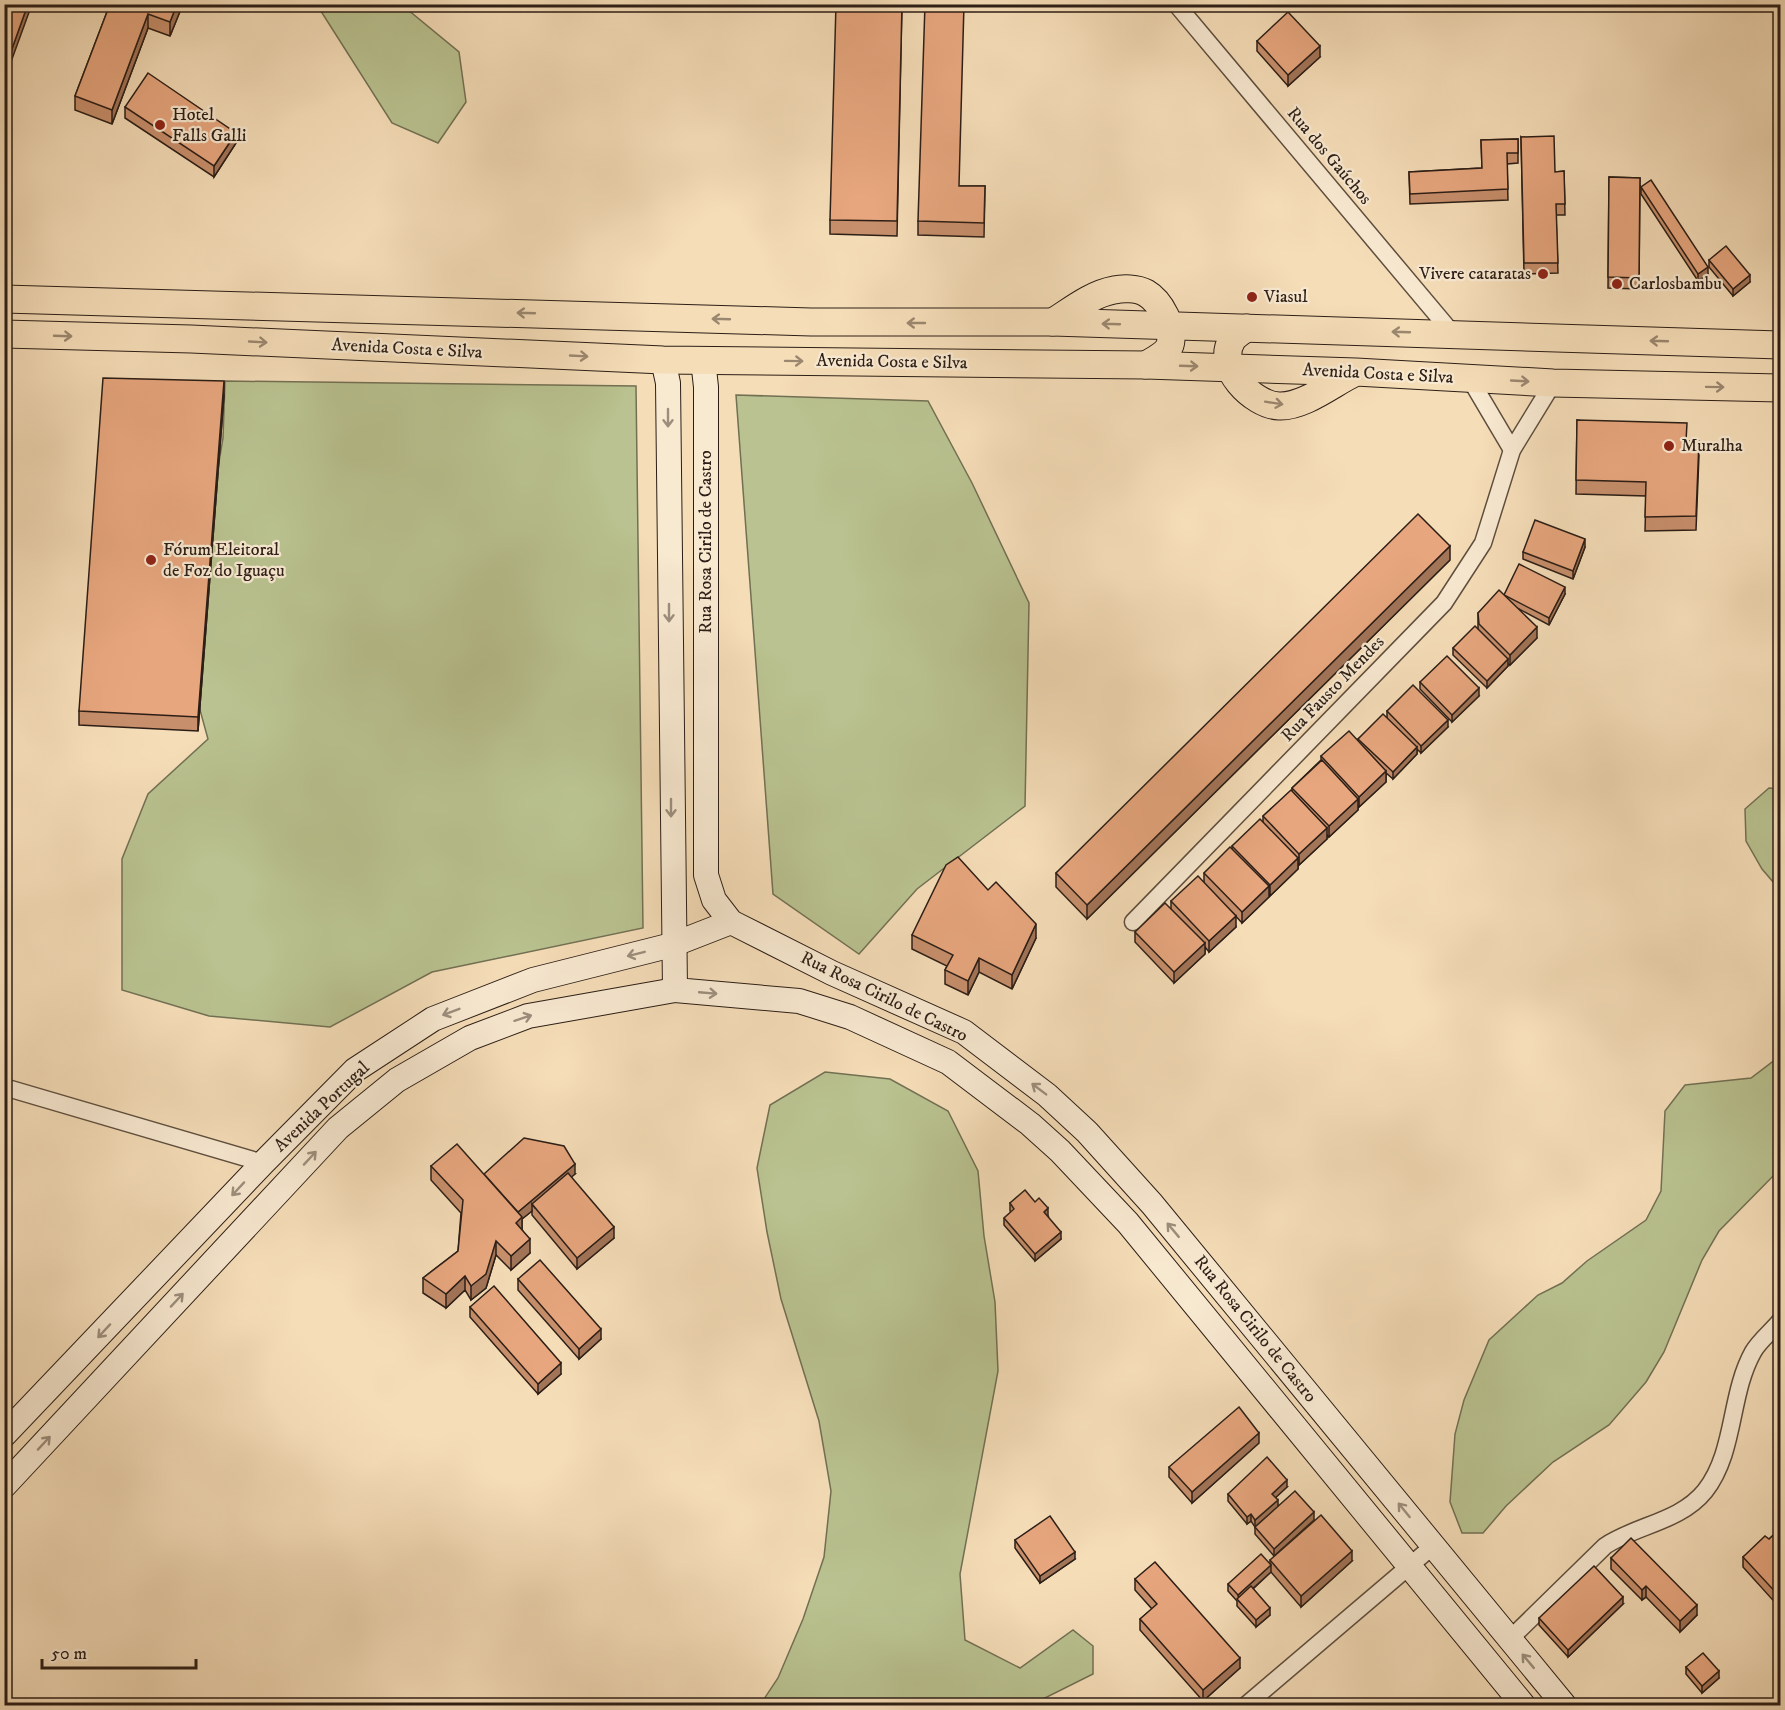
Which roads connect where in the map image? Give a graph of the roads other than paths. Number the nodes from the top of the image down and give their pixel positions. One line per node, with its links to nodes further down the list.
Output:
1 (1176, 4): 7 (street, Rua dos Gaúchos)
2 (4, 299): 3 (main road, one-way to 2)
3 (1053, 322): 4 (main road, one-way to 3); 4 (main road)
4 (1170, 326): 5 (main road); 11 (main road)
5 (1246, 328): 7 (main road, one-way to 5); 12 (main road)
6 (4, 334): 9 (main road, Avenida Costa e Silva, one-way to 9)
7 (1453, 334): 8 (main road, one-way to 7)
8 (1780, 345)
9 (663, 360): 10 (main road, Avenida Costa e Silva); 20 (main road, one-way to 20)
10 (703, 360): 11 (main road, Avenida Costa e Silva, one-way to 11); 18 (main road, Rua Rosa Cirilo de Castro)
11 (1146, 365): 12 (main road, Avenida Costa e Silva, one-way to 12)
12 (1231, 368): 13 (main road, Avenida Costa e Silva); 13 (main road, one-way to 13)
13 (1356, 372): 14 (main road, Avenida Costa e Silva)
14 (1470, 379): 15 (main road, Avenida Costa e Silva, one-way to 15); 17 (street)
15 (1553, 383): 16 (main road, Avenida Costa e Silva, one-way to 16); 17 (street, Rua Fausto Mendes)
16 (1780, 388)
17 (1512, 450): 19 (street, Rua Fausto Mendes)
18 (731, 922): 20 (main road, Avenida Portugal); 22 (main road, Rua Rosa Cirilo de Castro)
19 (1133, 922)
20 (672, 945): 21 (main road); 25 (main road, Avenida Portugal, one-way to 25)
21 (675, 990): 23 (main road, Avenida Portugal, one-way to 23); 30 (main road, Avenida Portugal, one-way to 21)
22 (964, 1032): 23 (main road); 26 (main road, Rua Rosa Cirilo de Castro, one-way to 22)
23 (948, 1062): 27 (main road, Avenida Portugal)
24 (4, 1087): 25 (street)
25 (263, 1162): 29 (main road, Avenida Portugal, one-way to 29)
26 (1152, 1204): 27 (main road); 31 (main road, Rua Rosa Cirilo de Castro, one-way to 26)
27 (1128, 1223): 32 (main road, Avenida Portugal)
28 (1780, 1321): 33 (street)
29 (4, 1435)
30 (4, 1486)
31 (1433, 1546): 32 (street); 33 (main road, Rua Rosa Cirilo de Castro)
32 (1408, 1565): 34 (street); 35 (main road, Avenida Portugal)
33 (1510, 1639): 36 (main road, Rua Rosa Cirilo de Castro, one-way to 33)
34 (1245, 1706)
35 (1524, 1706)
36 (1565, 1706)

